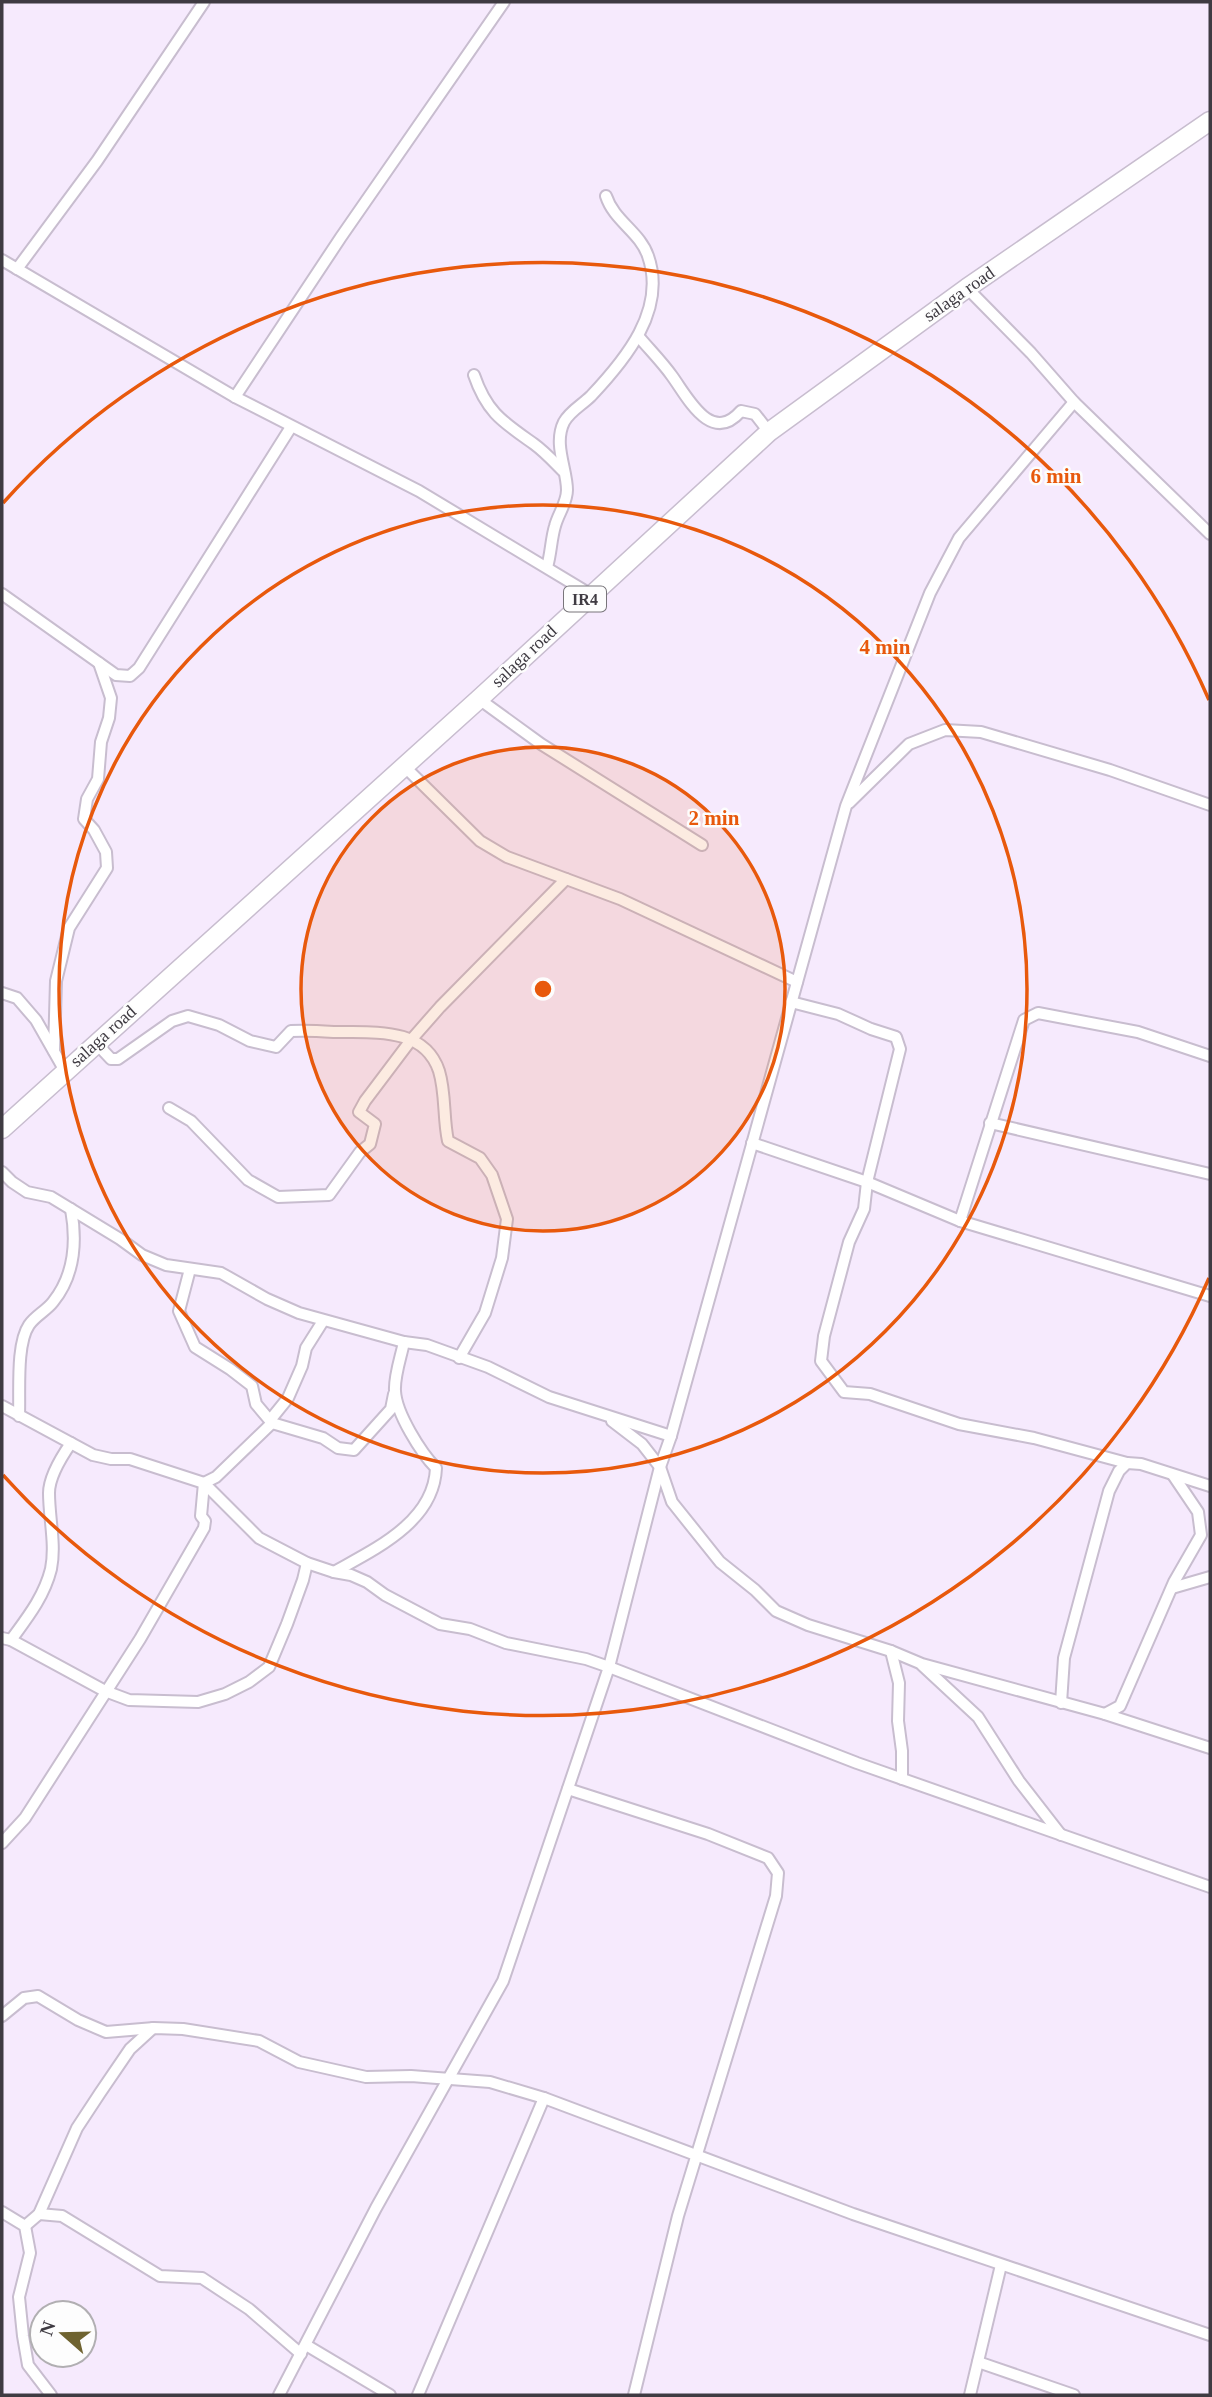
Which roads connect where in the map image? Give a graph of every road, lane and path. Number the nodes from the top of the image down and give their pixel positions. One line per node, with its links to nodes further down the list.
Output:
1 (204, 2): 6 (street)
2 (504, 2): 10 (street)
3 (1210, 121): 7 (main road, salaga road / IR4)
4 (606, 195): 8 (street)
5 (2, 260): 6 (street)
6 (18, 269): 10 (street)
7 (967, 288): 11 (street); 13 (main road, salaga road / IR4)
8 (639, 337): 13 (street); 14 (street)
9 (474, 375): 14 (street)
10 (235, 397): 12 (street)
11 (1074, 402): 15 (street); 23 (street)
12 (291, 427): 16 (street); 19 (street)
13 (769, 432): 18 (main road, salaga road / IR4)
14 (563, 471): 16 (street)
15 (1210, 534)
16 (547, 567): 18 (street)
17 (2, 594): 19 (street)
18 (590, 594): 20 (main road, salaga road / IR4)
19 (99, 663): 31 (street)
20 (478, 699): 21 (main road, salaga road / IR4); 24 (street)
21 (404, 766): 25 (street); 30 (main road, salaga road / IR4)
22 (1210, 805): 23 (street)
23 (846, 806): 26 (street)
24 (702, 845)
25 (566, 879): 26 (street); 29 (street)
26 (797, 982): 28 (street)
27 (2, 992): 31 (street)
28 (791, 1003): 37 (street); 40 (street)
29 (411, 1040): 30 (street); 34 (street); 47 (street)
30 (96, 1043): 33 (main road, salaga road / IR4)
31 (54, 1051): 33 (street)
32 (1210, 1056): 35 (street)
33 (65, 1071): 36 (main road, salaga road / IR4)
34 (169, 1108)
35 (990, 1123): 39 (street); 42 (street)
36 (2, 1129)
37 (752, 1143): 40 (street); 53 (street)
38 (2, 1172): 41 (street)
39 (1210, 1174)
40 (867, 1182): 42 (street); 55 (street)
41 (71, 1209): 43 (street); 50 (street)
42 (960, 1221): 44 (street)
43 (190, 1269): 45 (street); 52 (street)
44 (1210, 1296)
45 (323, 1321): 46 (street); 52 (street)
46 (404, 1342): 47 (street); 48 (street)
47 (458, 1358): 51 (street)
48 (394, 1391): 52 (street); 61 (street)
49 (2, 1406): 50 (street)
50 (19, 1416): 54 (street)
51 (606, 1416): 53 (street); 56 (street)
52 (271, 1421): 58 (street)
53 (671, 1436): 56 (street)
54 (71, 1443): 58 (street); 64 (street)
55 (1128, 1463): 57 (street); 69 (street)
56 (660, 1467): 65 (street); 67 (street)
57 (1173, 1475): 59 (street); 63 (street)
58 (204, 1483): 60 (street); 68 (street)
59 (1210, 1486)
60 (307, 1563): 61 (street); 68 (street)
61 (334, 1572): 67 (street)
62 (1210, 1577): 63 (street)
63 (1172, 1588): 70 (street)
64 (6, 1639): 68 (street)
65 (891, 1651): 66 (street); 72 (street)
66 (922, 1664): 69 (street); 74 (street)
67 (609, 1667): 72 (street); 73 (street)
68 (105, 1691): 75 (street)
69 (1061, 1703): 70 (street)
70 (1105, 1714): 71 (street)
71 (1210, 1748)
72 (902, 1779): 74 (street)
73 (568, 1789): 79 (street); 81 (street)
74 (1061, 1835): 76 (street)
75 (2, 1843)
76 (1210, 1887)
77 (2, 2017): 78 (street)
78 (154, 2028): 79 (street); 83 (street)
79 (447, 2078): 80 (street); 87 (street)
80 (544, 2098): 81 (street); 92 (street)
81 (696, 2155): 85 (street); 93 (street)
82 (2, 2211): 84 (street)
83 (38, 2214): 84 (street); 87 (street)
84 (25, 2226): 89 (street)
85 (1001, 2265): 86 (street); 88 (street)
86 (1210, 2334)
87 (303, 2349): 90 (street); 91 (street)
88 (978, 2362): 94 (street); 95 (street)
89 (51, 2395)
90 (279, 2395)
91 (390, 2395)
92 (418, 2395)
93 (634, 2395)
94 (970, 2395)
95 (1074, 2395)

